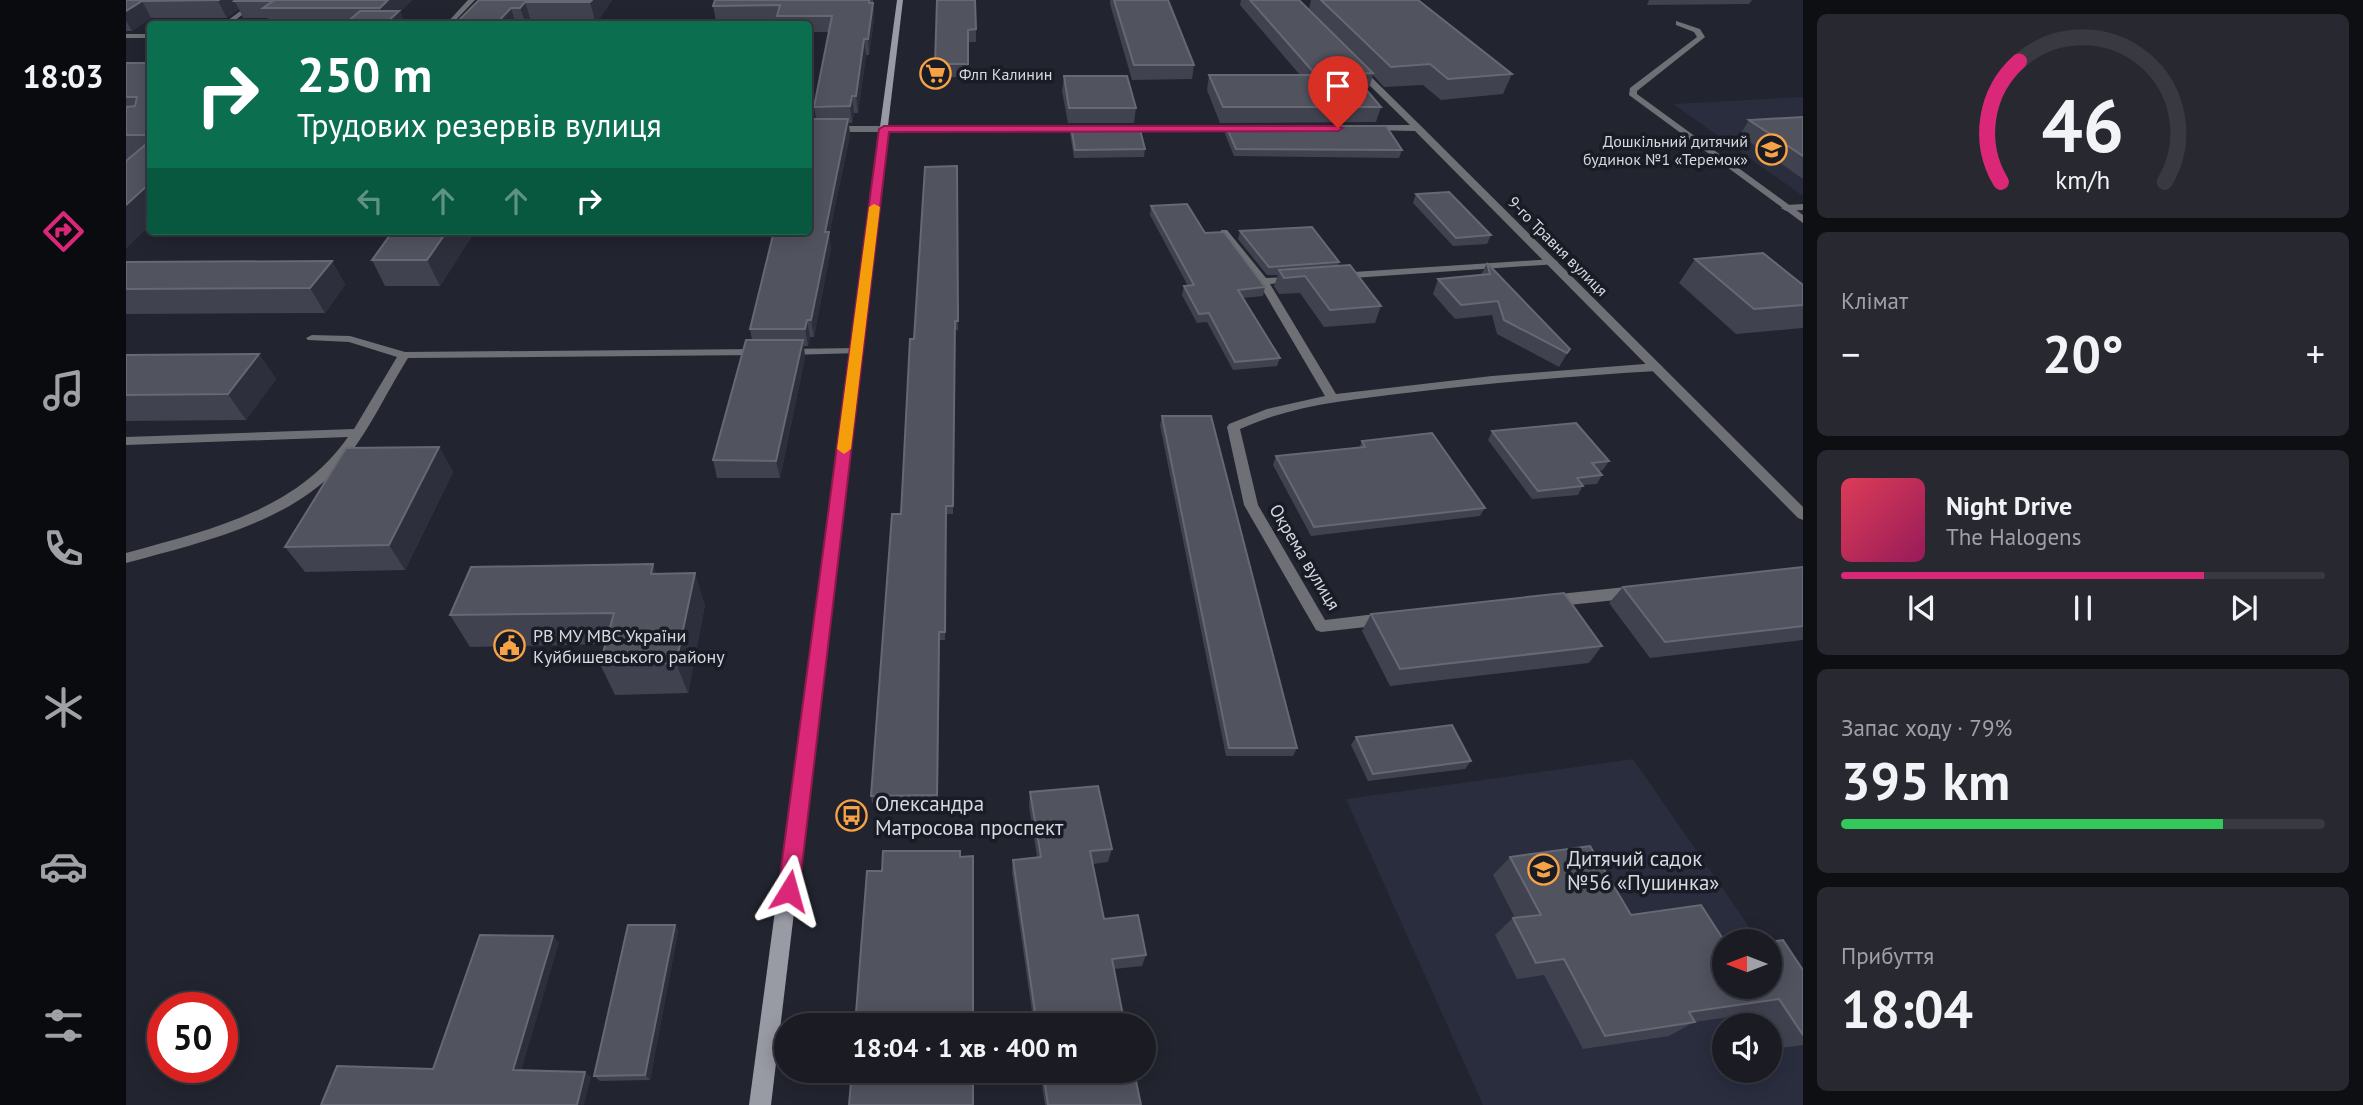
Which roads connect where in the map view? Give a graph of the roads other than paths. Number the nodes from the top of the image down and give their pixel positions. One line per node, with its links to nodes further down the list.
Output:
1 (259, 0): 4 (street)
2 (472, 0): 5 (street)
3 (900, 0): 13 (main road)
4 (230, 21)
5 (452, 21)
6 (1679, 23): 17 (street)
7 (126, 36): 8 (street)
8 (147, 36)
9 (1349, 59): 11 (street, 9-го Травня вулиця)
10 (1363, 128): 11 (street)
11 (1418, 128): 21 (street, 9-го Травня вулиця)
12 (812, 129): 13 (street)
13 (884, 129): 14 (street); 26 (main road)
14 (1103, 129)
15 (1117, 129): 16 (street)
16 (1254, 129)
17 (1786, 208): 18 (street); 19 (street)
18 (1803, 208)
19 (1803, 220)
20 (1224, 232): 24 (street)
21 (1553, 262): 22 (street); 28 (street, 9-го Травня вулиця)
22 (1332, 276)
23 (1305, 278): 24 (street)
24 (1263, 281): 29 (street)
25 (312, 338): 27 (street)
26 (856, 351): 27 (street); 37 (main road)
27 (404, 355): 30 (street)
28 (1657, 367): 29 (street, Окрема вулиця); 32 (street, 9-го Травня вулиця)
29 (1334, 399): 36 (street, Окрема вулиця)
30 (355, 433): 31 (street); 33 (street)
31 (126, 440)
32 (1803, 515)
33 (126, 558)
34 (1651, 590): 35 (street)
35 (1541, 602)
36 (1404, 617)
37 (760, 1105)

